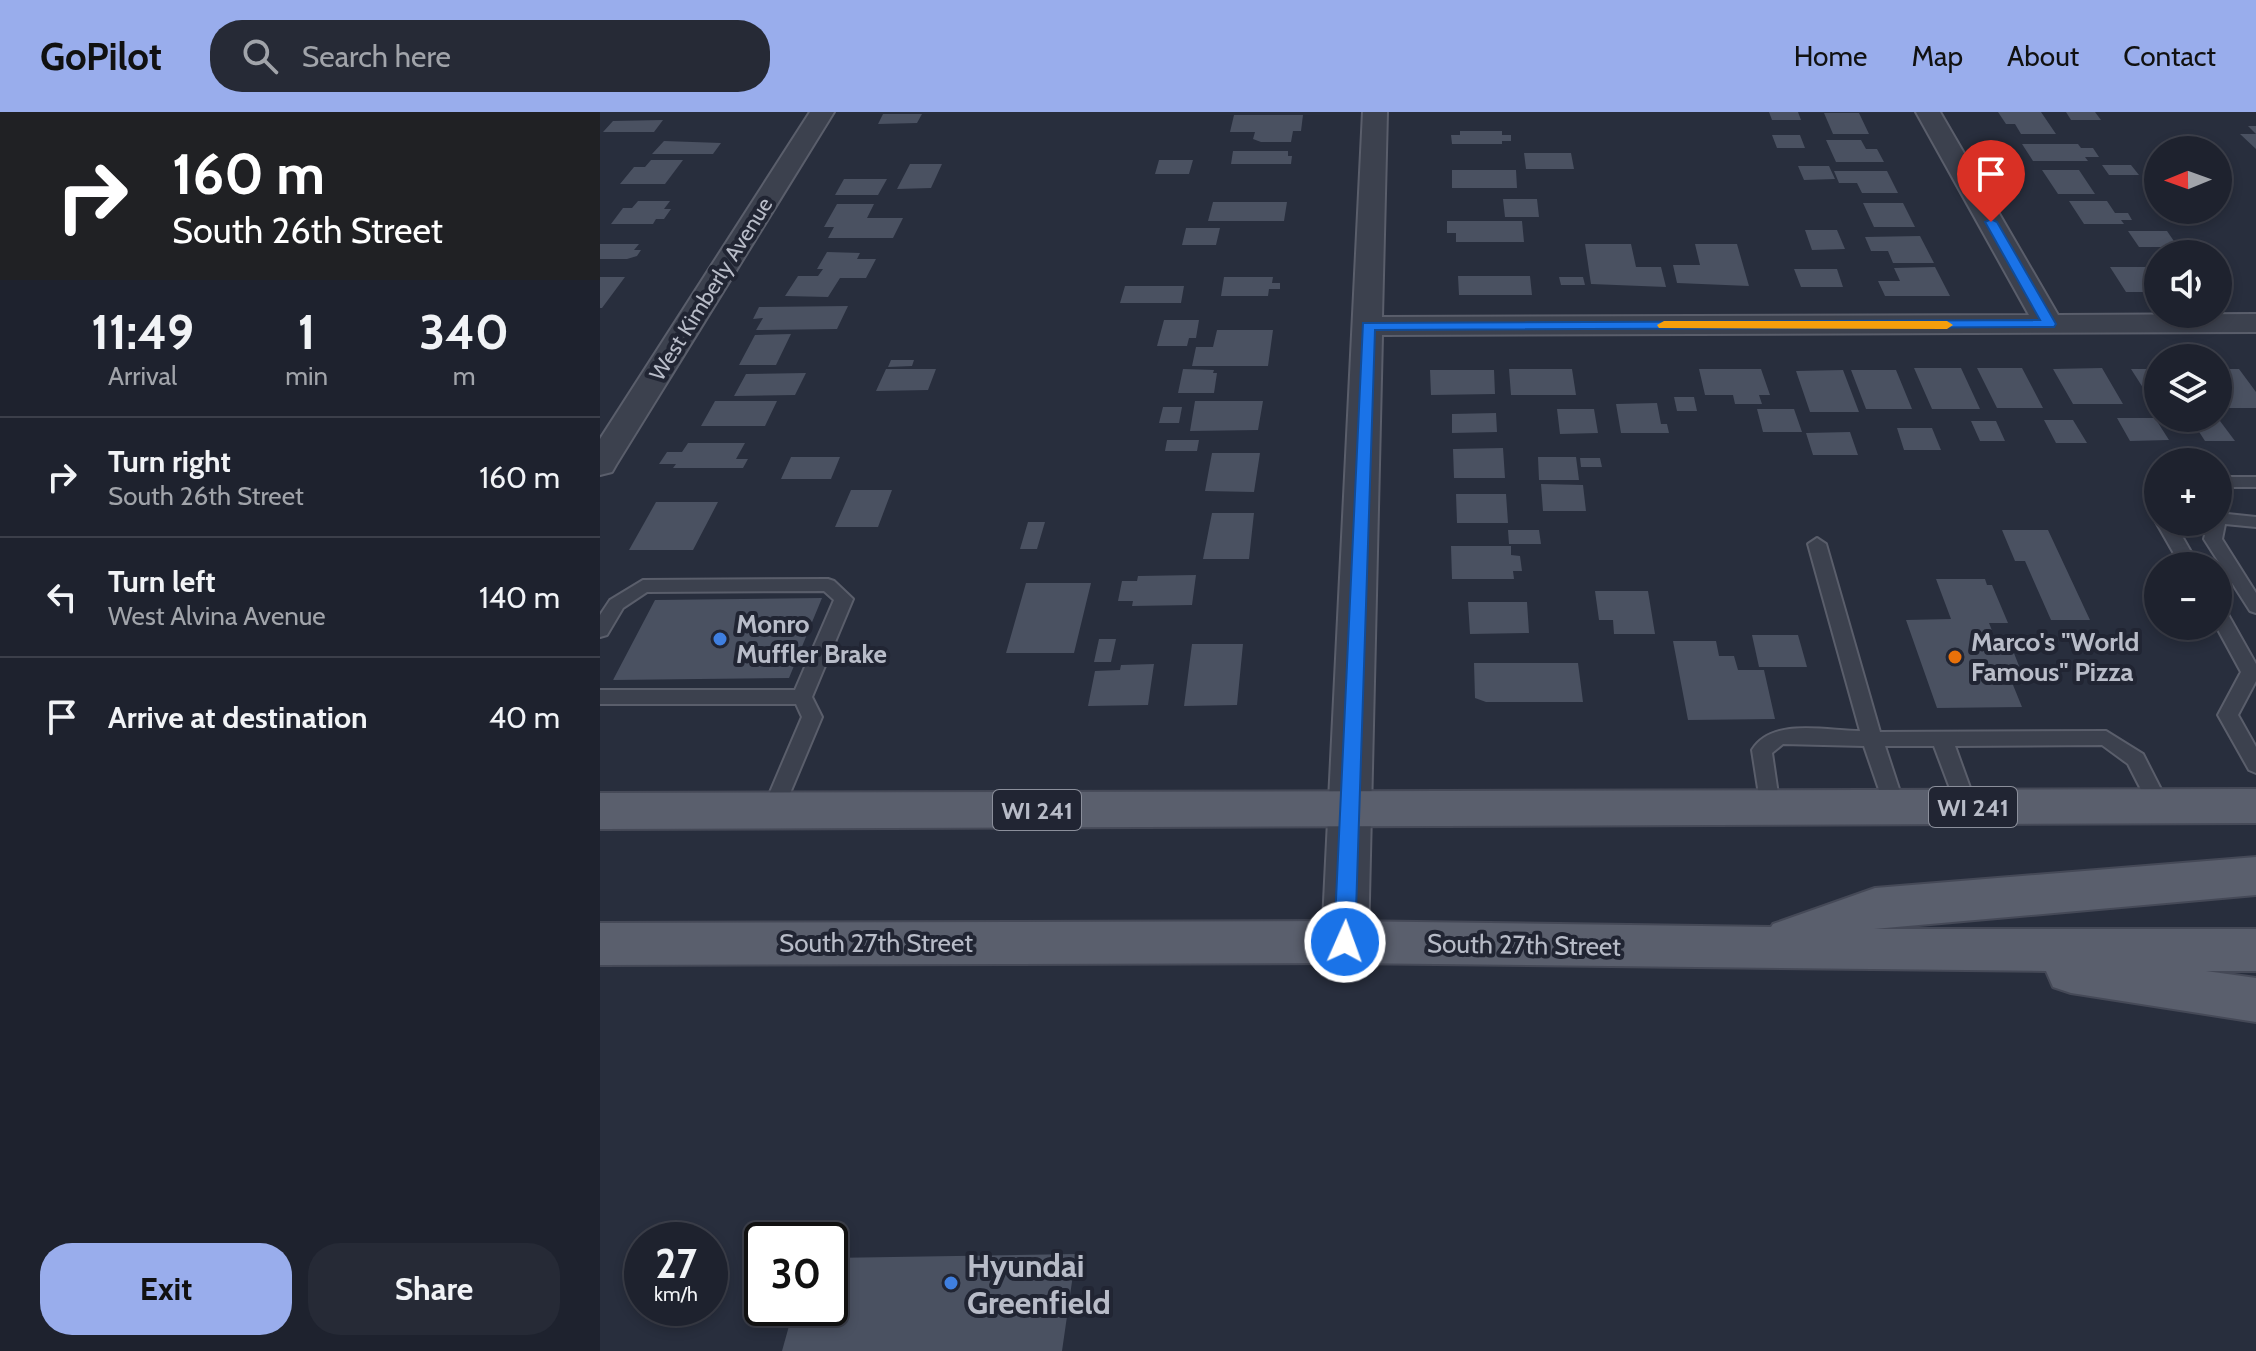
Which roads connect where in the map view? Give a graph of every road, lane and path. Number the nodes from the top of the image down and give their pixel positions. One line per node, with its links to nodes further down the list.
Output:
1 (822, 112): 7 (street, West Kimberly Avenue)
2 (1375, 112): 6 (street)
3 (1928, 112): 5 (street)
4 (2256, 323): 5 (street)
5 (2049, 324): 6 (street)
6 (1368, 326): 26 (street)
7 (600, 465)
8 (2232, 482): 9 (lane)
9 (2256, 482)
10 (2232, 519): 11 (lane)
11 (2256, 522)
12 (2213, 536): 14 (lane)
13 (1817, 544): 19 (lane)
14 (2256, 607)
15 (600, 631): 18 (lane)
16 (2232, 638): 21 (lane)
17 (600, 697): 18 (lane)
18 (802, 697): 29 (lane)
19 (1872, 739): 20 (lane); 23 (lane); 27 (lane)
20 (1942, 739): 24 (lane); 25 (lane)
21 (2256, 765)
22 (2256, 806): 25 (main road, WI 241)
23 (1895, 807): 24 (main road, WI 241); 27 (main road, WI 241)
24 (1967, 807): 25 (main road, WI 241)
25 (2160, 807)
26 (1350, 808): 27 (main road, WI 241); 29 (main road, WI 241); 31 (street)
27 (1769, 808)
28 (600, 811): 29 (main road, WI 241)
29 (773, 811)
30 (2256, 876): 33 (main road)
31 (1345, 942): 32 (main road, South 27th Street); 33 (main road, South 27th Street)
32 (600, 944)
33 (1762, 948): 34 (main road, South 27th Street)
34 (1926, 950): 35 (main road, South 27th Street); 36 (main road)
35 (2256, 950)
36 (2256, 1000)

